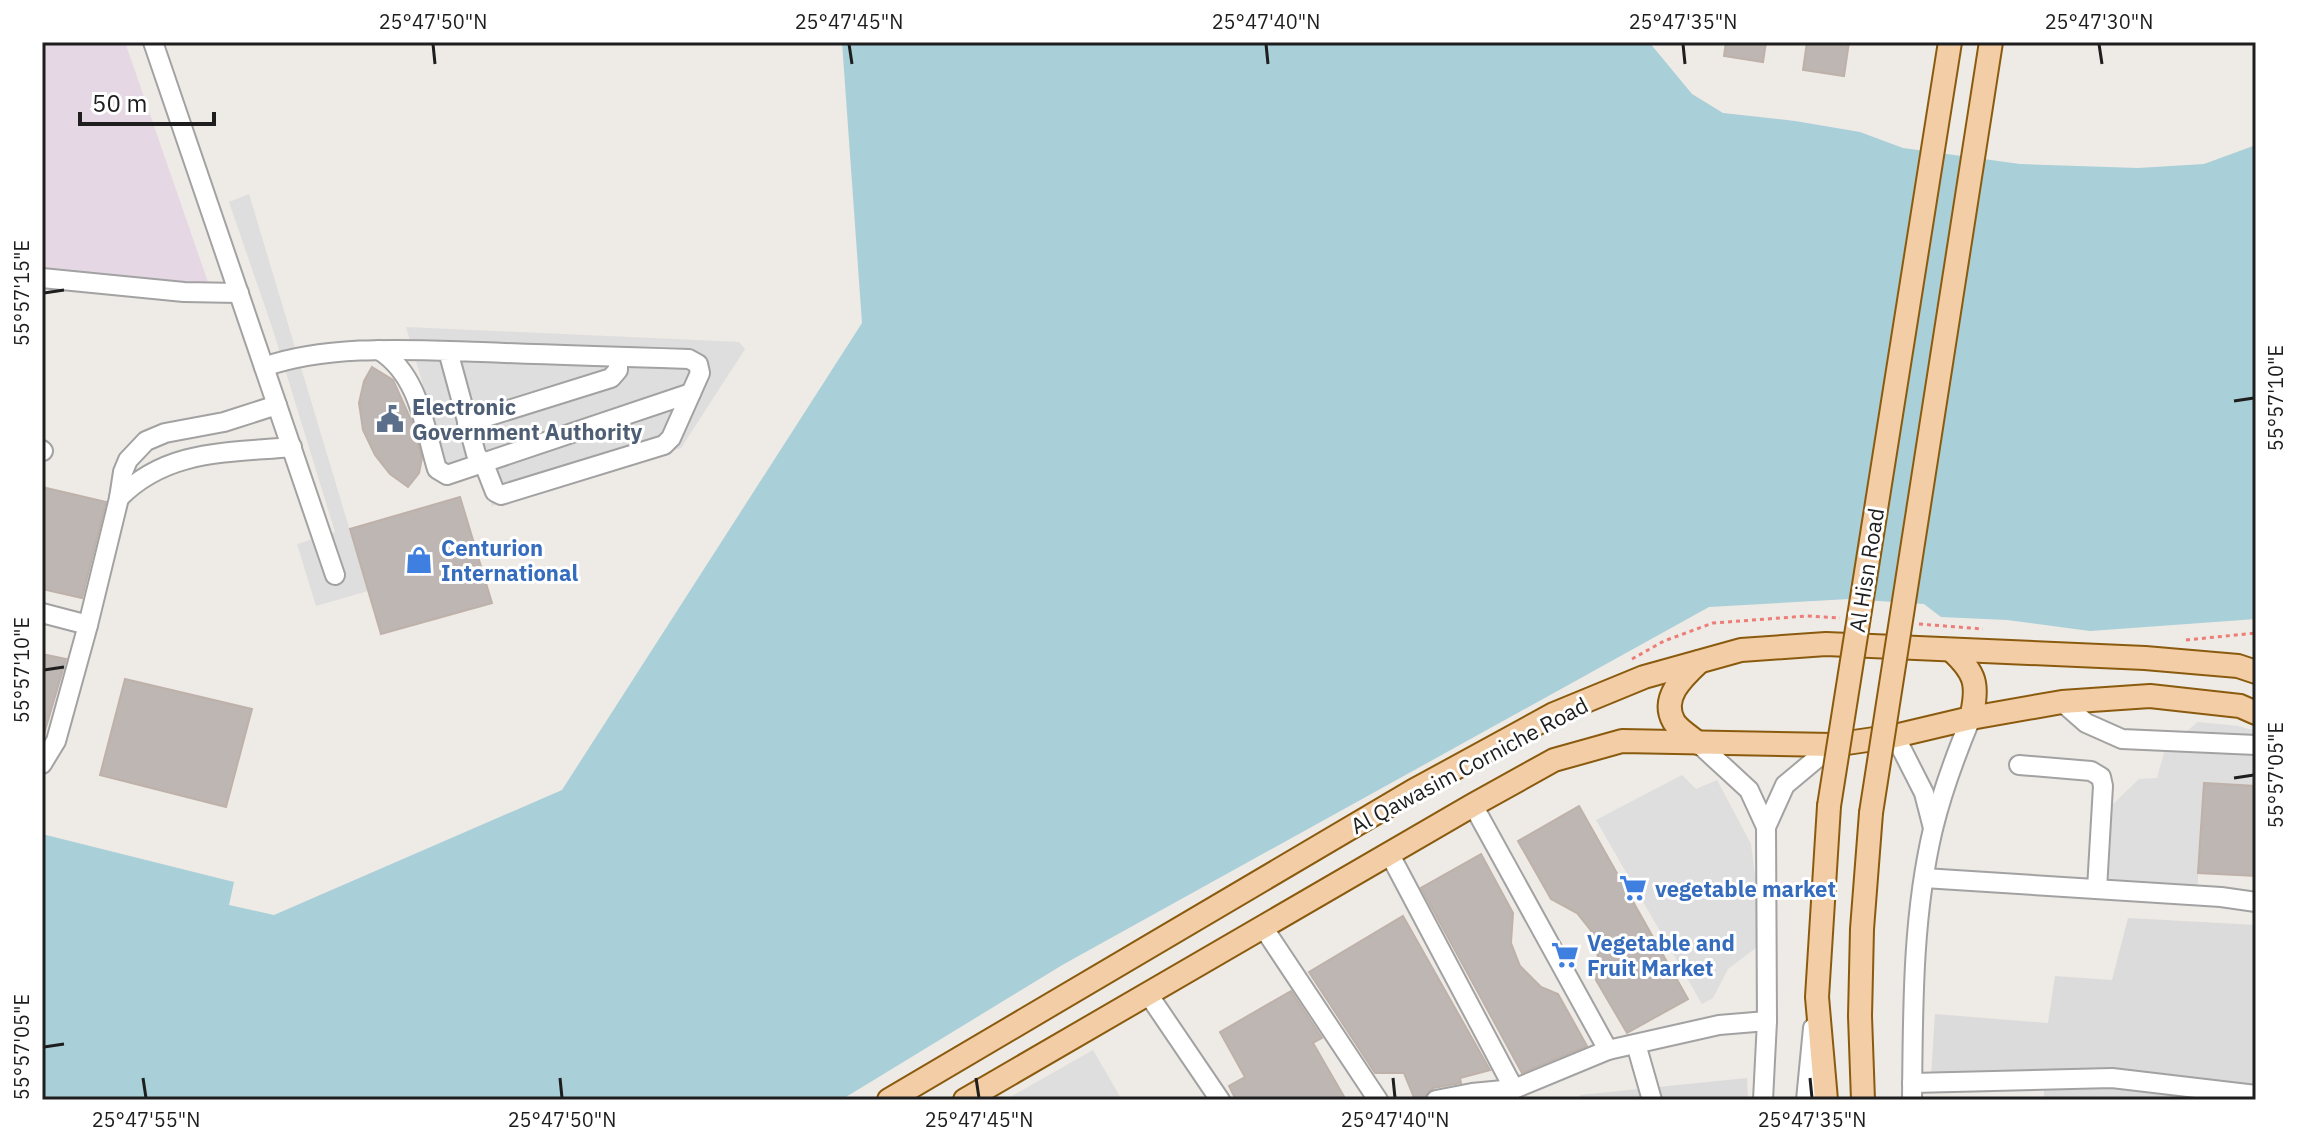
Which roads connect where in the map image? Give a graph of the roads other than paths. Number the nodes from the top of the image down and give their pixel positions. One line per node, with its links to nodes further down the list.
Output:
1 (153, 42): 5 (street)
2 (1950, 42): 41 (main road, Al Hisn Road, bridge)
3 (1991, 42): 32 (main road, Al Hisn Road, bridge)
4 (42, 278): 5 (street)
5 (239, 293): 9 (street)
6 (379, 350): 7 (street); 9 (street); 14 (street)
7 (448, 351): 8 (street); 12 (street)
8 (618, 357): 10 (street); 12 (street)
9 (264, 367): 11 (street)
10 (691, 393): 14 (street); 14 (street)
11 (277, 405): 13 (street); 15 (street)
12 (467, 423): 14 (street)
13 (292, 447): 15 (street); 16 (street)
14 (483, 464)
15 (119, 498): 18 (street)
16 (335, 575)
17 (42, 613): 18 (street)
18 (88, 625): 29 (street)
19 (1951, 650): 20 (main road, Al Qawasim Corniche Road); 21 (main road, Al Qawasim Corniche Road); 24 (main road)
20 (1703, 659): 26 (main road); 48 (main road, Al Qawasim Corniche Road)
21 (2256, 672)
22 (2062, 702): 23 (main road, Al Qawasim Corniche Road); 24 (main road, Al Qawasim Corniche Road); 28 (street)
23 (2256, 713)
24 (1971, 718): 25 (main road, Al Qawasim Corniche Road); 34 (street)
25 (1895, 736): 27 (main road, Al Qawasim Corniche Road); 34 (street)
26 (1698, 743): 27 (main road, Al Qawasim Corniche Road); 31 (main road, Al Qawasim Corniche Road); 33 (street)
27 (1833, 745): 33 (street)
28 (2256, 745)
29 (42, 764)
30 (2019, 765): 37 (street)
31 (1473, 805): 35 (main road, Al Qawasim Corniche Road); 44 (street)
32 (1871, 813): 57 (main road, Al Hisn Road); 58 (main road)
33 (1766, 827): 42 (street)
34 (1933, 828): 36 (street)
35 (1389, 853): 39 (main road, Al Qawasim Corniche Road); 45 (street)
36 (1924, 878): 37 (street); 46 (street)
37 (2097, 889): 38 (street)
38 (2256, 902)
39 (1263, 927): 40 (main road, Al Qawasim Corniche Road); 51 (street)
40 (1148, 994): 49 (main road, Al Qawasim Corniche Road); 50 (street)
41 (1817, 997): 55 (street); 56 (main road, Al Hisn Road)
42 (1767, 1021): 43 (street); 54 (street)
43 (1636, 1044): 44 (street); 53 (street)
44 (1608, 1050): 45 (street)
45 (1514, 1089): 52 (street)
46 (1912, 1092): 47 (street)
47 (2256, 1095)
48 (889, 1100)
49 (965, 1100)
50 (1220, 1100)
51 (1378, 1100)
52 (1436, 1100)
53 (1652, 1100)
54 (1763, 1100)
55 (1806, 1100)
56 (1826, 1100)
57 (1863, 1100)
58 (1876, 1100)

